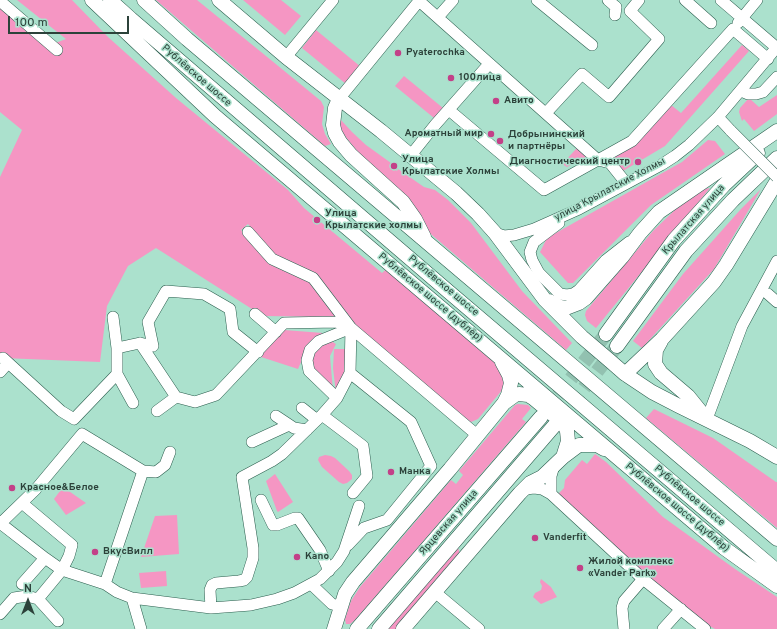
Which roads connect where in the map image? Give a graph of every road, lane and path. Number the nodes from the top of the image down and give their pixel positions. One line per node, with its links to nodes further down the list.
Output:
1 (92, 0): 32 (main road, Рублёвское шоссе (дублёр))
2 (110, 0): 24 (main road, Рублёвское шоссе)
3 (144, 0): 46 (main road)
4 (219, 0): 23 (main road)
5 (333, 0): 23 (street)
6 (419, 0): 16 (street); 29 (street)
7 (453, 0): 16 (street)
8 (537, 0): 20 (street)
9 (608, 0): 15 (street)
10 (639, 0): 31 (street)
11 (685, 0): 18 (street)
12 (721, 0): 17 (street)
13 (757, 0): 17 (street)
14 (0, 1): 22 (street)
15 (615, 14)
16 (438, 17): 26 (street)
17 (742, 19): 19 (street); 21 (street)
18 (711, 23)
19 (733, 30): 25 (street); 38 (street)
20 (592, 45)
21 (777, 48): 25 (street, улица Крылатские Холмы)
22 (57, 50)
23 (286, 57): 29 (main road)
24 (177, 59): 32 (main road); 100 (main road, Рублёвское шоссе)
25 (768, 59): 28 (street, улица Крылатские Холмы)
26 (489, 64): 30 (street); 31 (street)
27 (777, 76): 28 (street)
28 (741, 91): 33 (street, улица Крылатские Холмы)
29 (339, 99): 36 (main road); 46 (main road)
30 (449, 110): 36 (street); 38 (street)
31 (546, 114): 38 (street)
32 (215, 116): 61 (main road, Рублёвское шоссе (дублёр))
33 (718, 117): 39 (street, bridge); 41 (street, улица Крылатские Холмы)
34 (777, 131): 45 (main road)
35 (777, 134): 55 (main road, Крылатская улица)
36 (411, 155): 44 (main road)
37 (777, 158): 58 (main road, Крылатская улица)
38 (598, 160): 41 (street)
39 (777, 177)
40 (777, 180): 56 (main road)
41 (626, 183): 42 (street, улица Крылатские Холмы)
42 (579, 209): 44 (street, улица Крылатские Холмы); 45 (street)
43 (248, 232): 53 (street)
44 (495, 233): 49 (main road)
45 (640, 233): 49 (main road)
46 (430, 246): 95 (main road)
47 (777, 261): 76 (street)
48 (768, 294): 50 (street)
49 (545, 300): 65 (main road)
50 (777, 302)
51 (255, 314): 54 (street)
52 (113, 316): 59 (street)
53 (351, 328): 54 (street); 63 (street); 67 (street); 81 (street)
54 (276, 332): 60 (street)
55 (606, 334)
56 (662, 339): 65 (main road); 76 (main road)
57 (140, 343): 59 (street); 60 (street); 66 (street)
58 (617, 346)
59 (117, 348): 64 (street)
60 (258, 352): 66 (street)
61 (497, 355): 68 (main road); 83 (main road, Рублёвское шоссе (дублёр))
62 (0, 372): 75 (street)
63 (350, 373): 67 (street); 96 (street)
64 (117, 374): 69 (street); 75 (street)
65 (625, 374): 76 (main road)
66 (176, 397): 71 (street)
67 (337, 398): 74 (street)
68 (504, 402): 81 (main road); 86 (main road)
69 (133, 403)
70 (302, 408): 74 (street)
71 (157, 411)
72 (276, 416): 77 (street)
73 (541, 417): 116 (main road, Ярцевская улица)
74 (319, 418): 79 (street); 88 (street)
75 (74, 419): 80 (street)
76 (707, 419): 85 (main road)
77 (289, 424): 79 (street); 82 (street)
78 (554, 426): 117 (main road, Ярцевская улица)
79 (307, 430): 110 (street)
80 (82, 434): 87 (street); 92 (street)
81 (477, 435): 109 (main road)
82 (252, 442)
83 (608, 451): 86 (main road); 105 (main road, Рублёвское шоссе (дублёр))
84 (170, 452): 87 (street)
85 (777, 457)
86 (558, 462): 89 (main road); 90 (street)
87 (143, 471): 103 (street)
88 (353, 493)
89 (520, 493): 90 (street); 106 (main road)
90 (551, 494): 101 (street)
91 (261, 500): 99 (street)
92 (22, 502): 94 (street); 98 (street)
93 (359, 506): 96 (street)
94 (0, 523): 97 (street)
95 (777, 539)
96 (342, 550): 99 (street)
97 (45, 558): 98 (street); 102 (street)
98 (62, 570): 103 (street); 108 (street)
99 (329, 571): 104 (street)
100 (777, 571)
101 (643, 579): 111 (street); 120 (street)
102 (22, 584)
103 (105, 584): 107 (street)
104 (312, 585): 109 (street); 110 (street)
105 (777, 586)
106 (436, 593): 118 (main road); 119 (street)
107 (132, 598): 110 (street); 114 (street)
108 (38, 599): 112 (street); 113 (street)
109 (340, 606): 115 (main road)
110 (211, 608)
111 (681, 608): 121 (street); 122 (street)
112 (0, 614)
113 (58, 621)
114 (141, 629)
115 (334, 629)
116 (357, 629)
117 (379, 629)
118 (403, 629)
119 (479, 629)
120 (624, 629)
121 (663, 629)
122 (705, 629)

